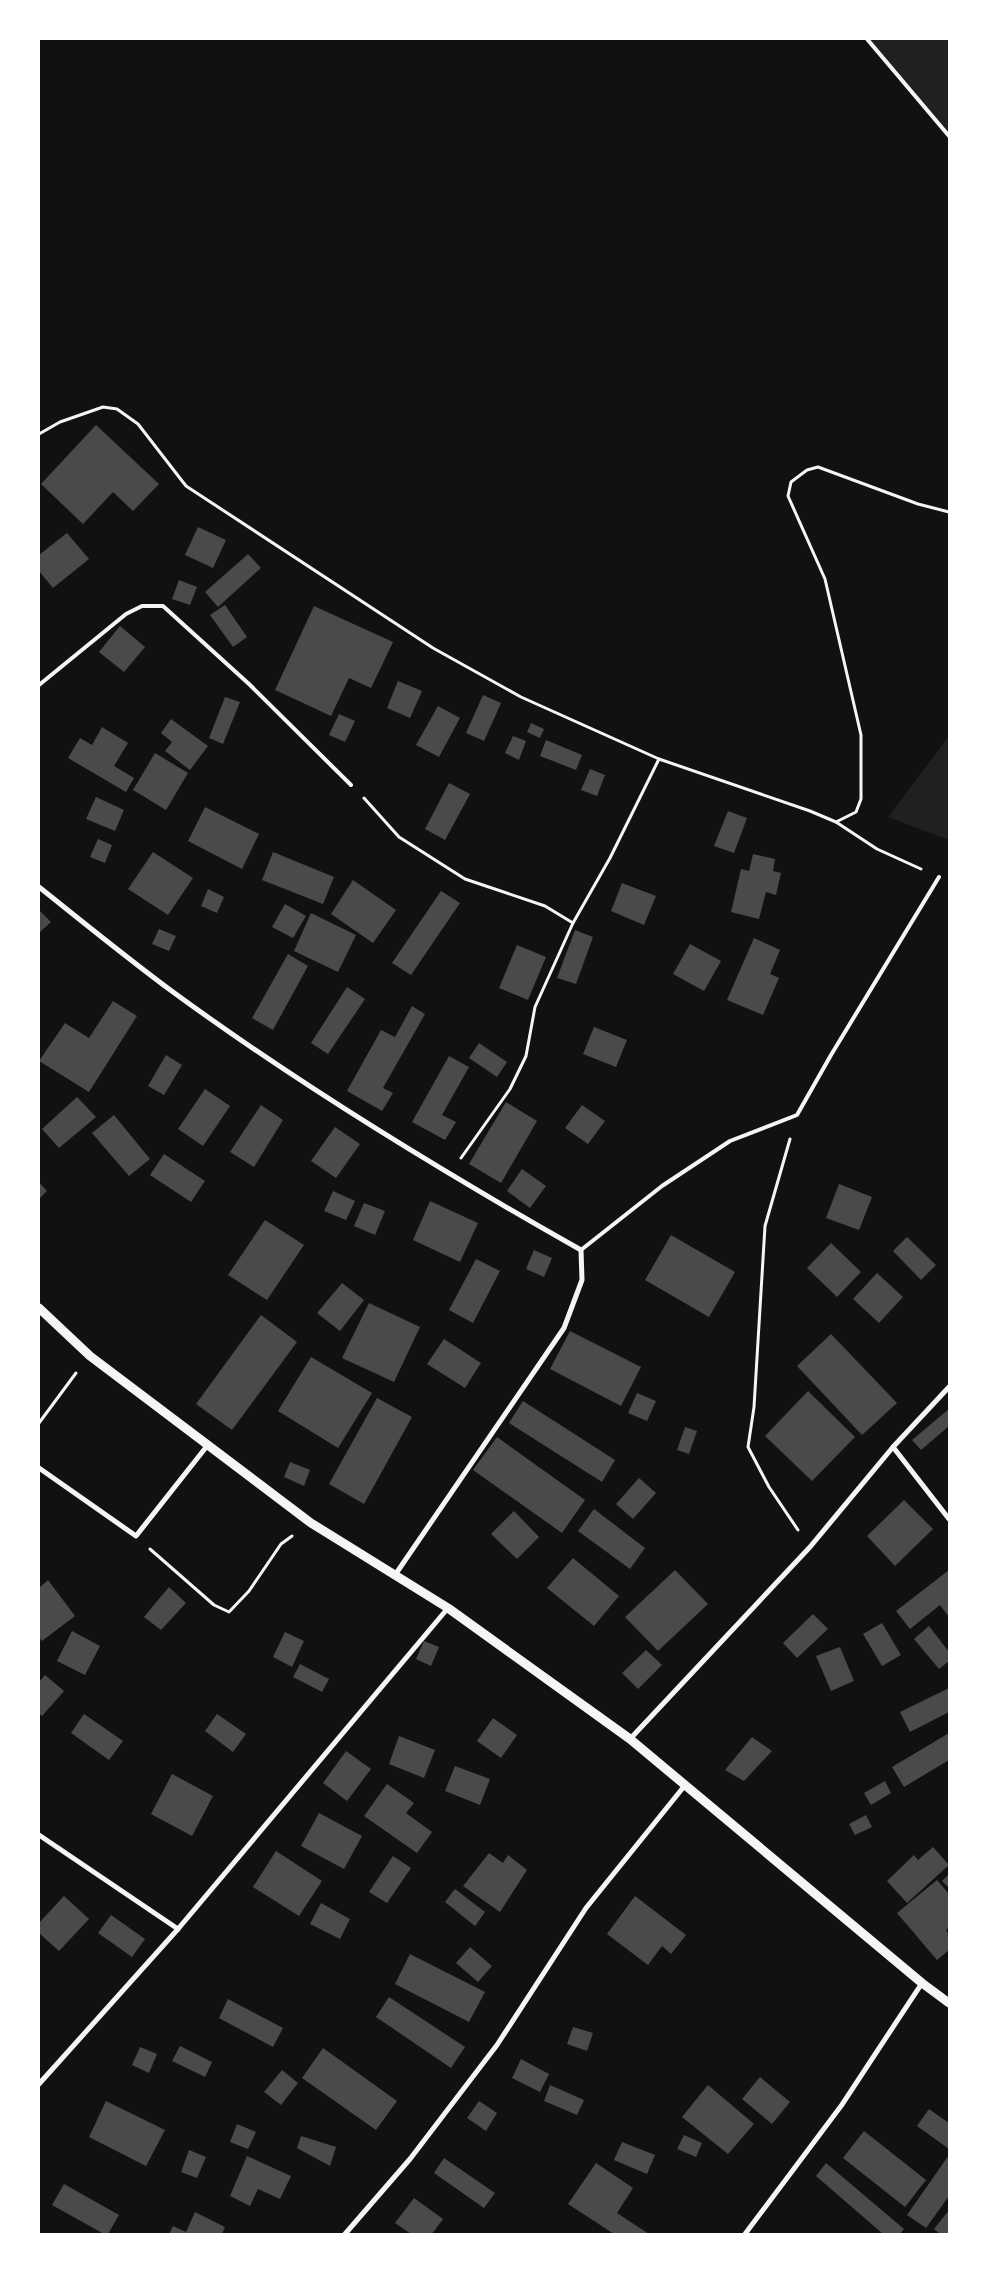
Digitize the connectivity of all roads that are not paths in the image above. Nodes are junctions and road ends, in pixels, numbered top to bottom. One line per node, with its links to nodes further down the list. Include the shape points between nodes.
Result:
1 (867, 39): 2 (lane)
2 (949, 136)
3 (39, 685): 4 (lane, via 126,614 142,606 163,606 249,684)
4 (351, 785)
5 (939, 876): 7 (lane, via 797,1115 730,1141 662,1186)
6 (39, 887): 7 (street, via 173,992 310,1086 447,1173)
7 (581, 1250): 14 (street, via 582,1280 564,1328)
8 (39, 1308): 10 (street, via 90,1356)
9 (949, 1387): 11 (street)
10 (206, 1446): 12 (street, via 136,1536); 14 (street, via 311,1523)
11 (893, 1448): 13 (street); 16 (street, via 810,1546)
12 (39, 1468)
13 (949, 1519)
14 (394, 1576): 15 (street)
15 (448, 1608): 16 (street); 19 (street)
16 (630, 1739): 17 (street)
17 (686, 1784): 20 (street); 23 (street, via 586,1908 498,2045 410,2159)
18 (39, 1835): 19 (street)
19 (178, 1929): 22 (street)
20 (922, 1983): 21 (street); 24 (street, via 841,2106)
21 (949, 2003)
22 (39, 2084)
23 (345, 2234)
24 (745, 2234)

